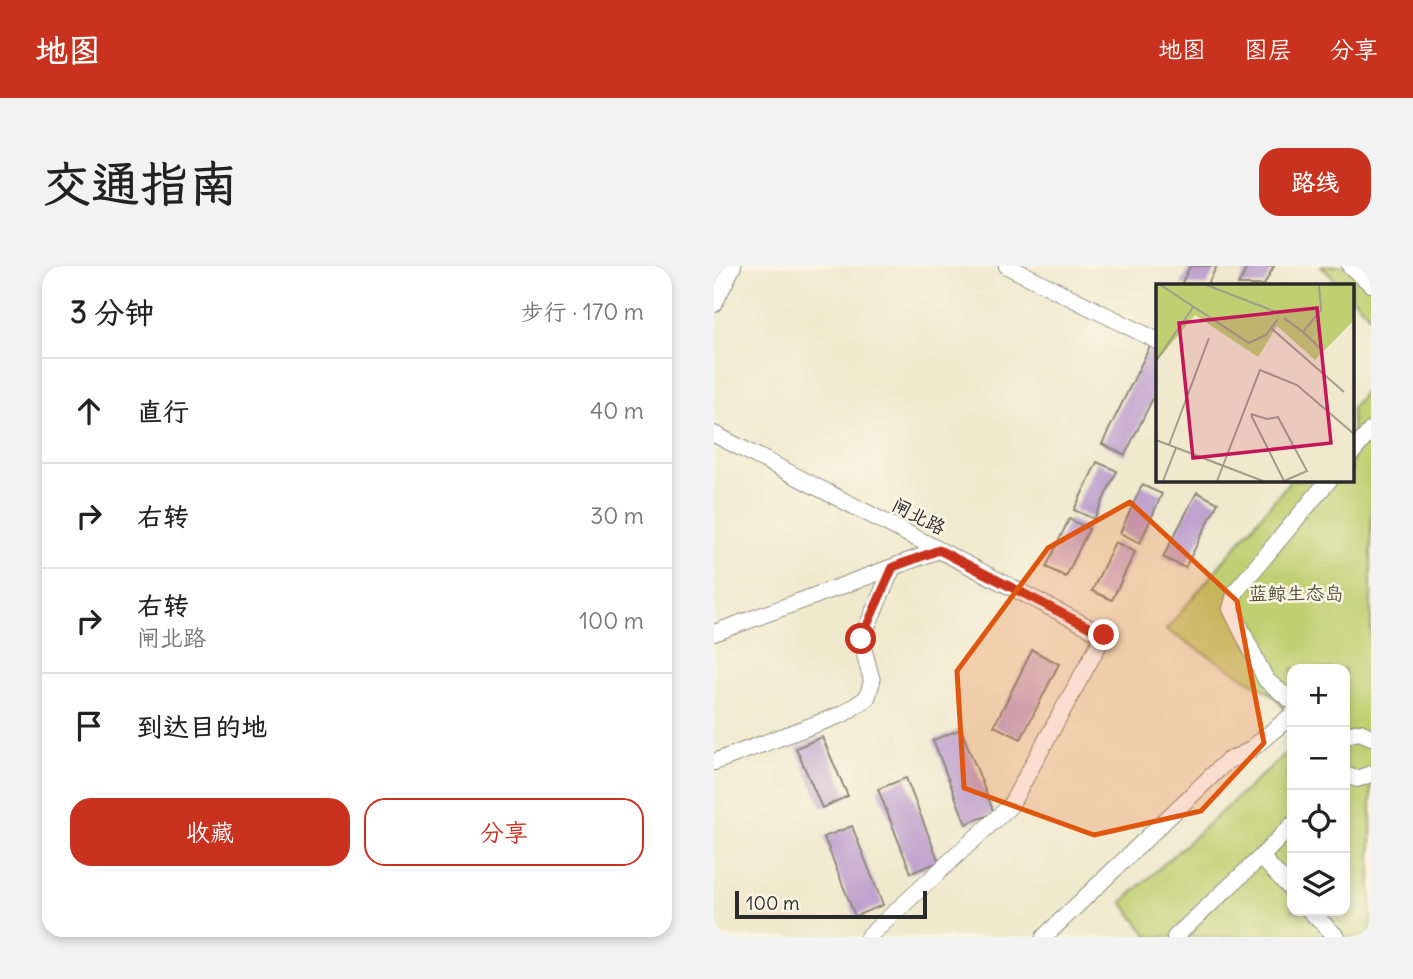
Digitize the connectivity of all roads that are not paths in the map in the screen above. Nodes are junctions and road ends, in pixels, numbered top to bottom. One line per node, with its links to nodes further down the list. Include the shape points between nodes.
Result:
1 (733, 266): 5 (street)
2 (1007, 266): 6 (street)
3 (1350, 266): 4 (street)
4 (1371, 284)
5 (714, 304)
6 (1156, 340)
7 (1371, 430): 9 (street)
8 (714, 434): 11 (street, 闸北路)
9 (1354, 451)
10 (1328, 481): 14 (street, via 1236,591 1231,609 1266,680)
11 (939, 550): 12 (street); 25 (street, 闸北路, via 1104,635 1010,806)
12 (893, 567): 13 (street); 18 (street, via 861,639 872,681 867,698 843,714)
13 (714, 633)
14 (1287, 697)
15 (1287, 719): 26 (street, via 1249,751 1227,761)
16 (1350, 734): 17 (street)
17 (1371, 737)
18 (714, 762)
19 (1371, 774): 20 (street)
20 (1350, 777)
21 (1287, 830): 22 (street)
22 (1261, 857): 23 (street); 27 (street)
23 (1287, 885)
24 (1315, 916): 28 (street)
25 (869, 937)
26 (1044, 937)
27 (1175, 937)
28 (1337, 937)

